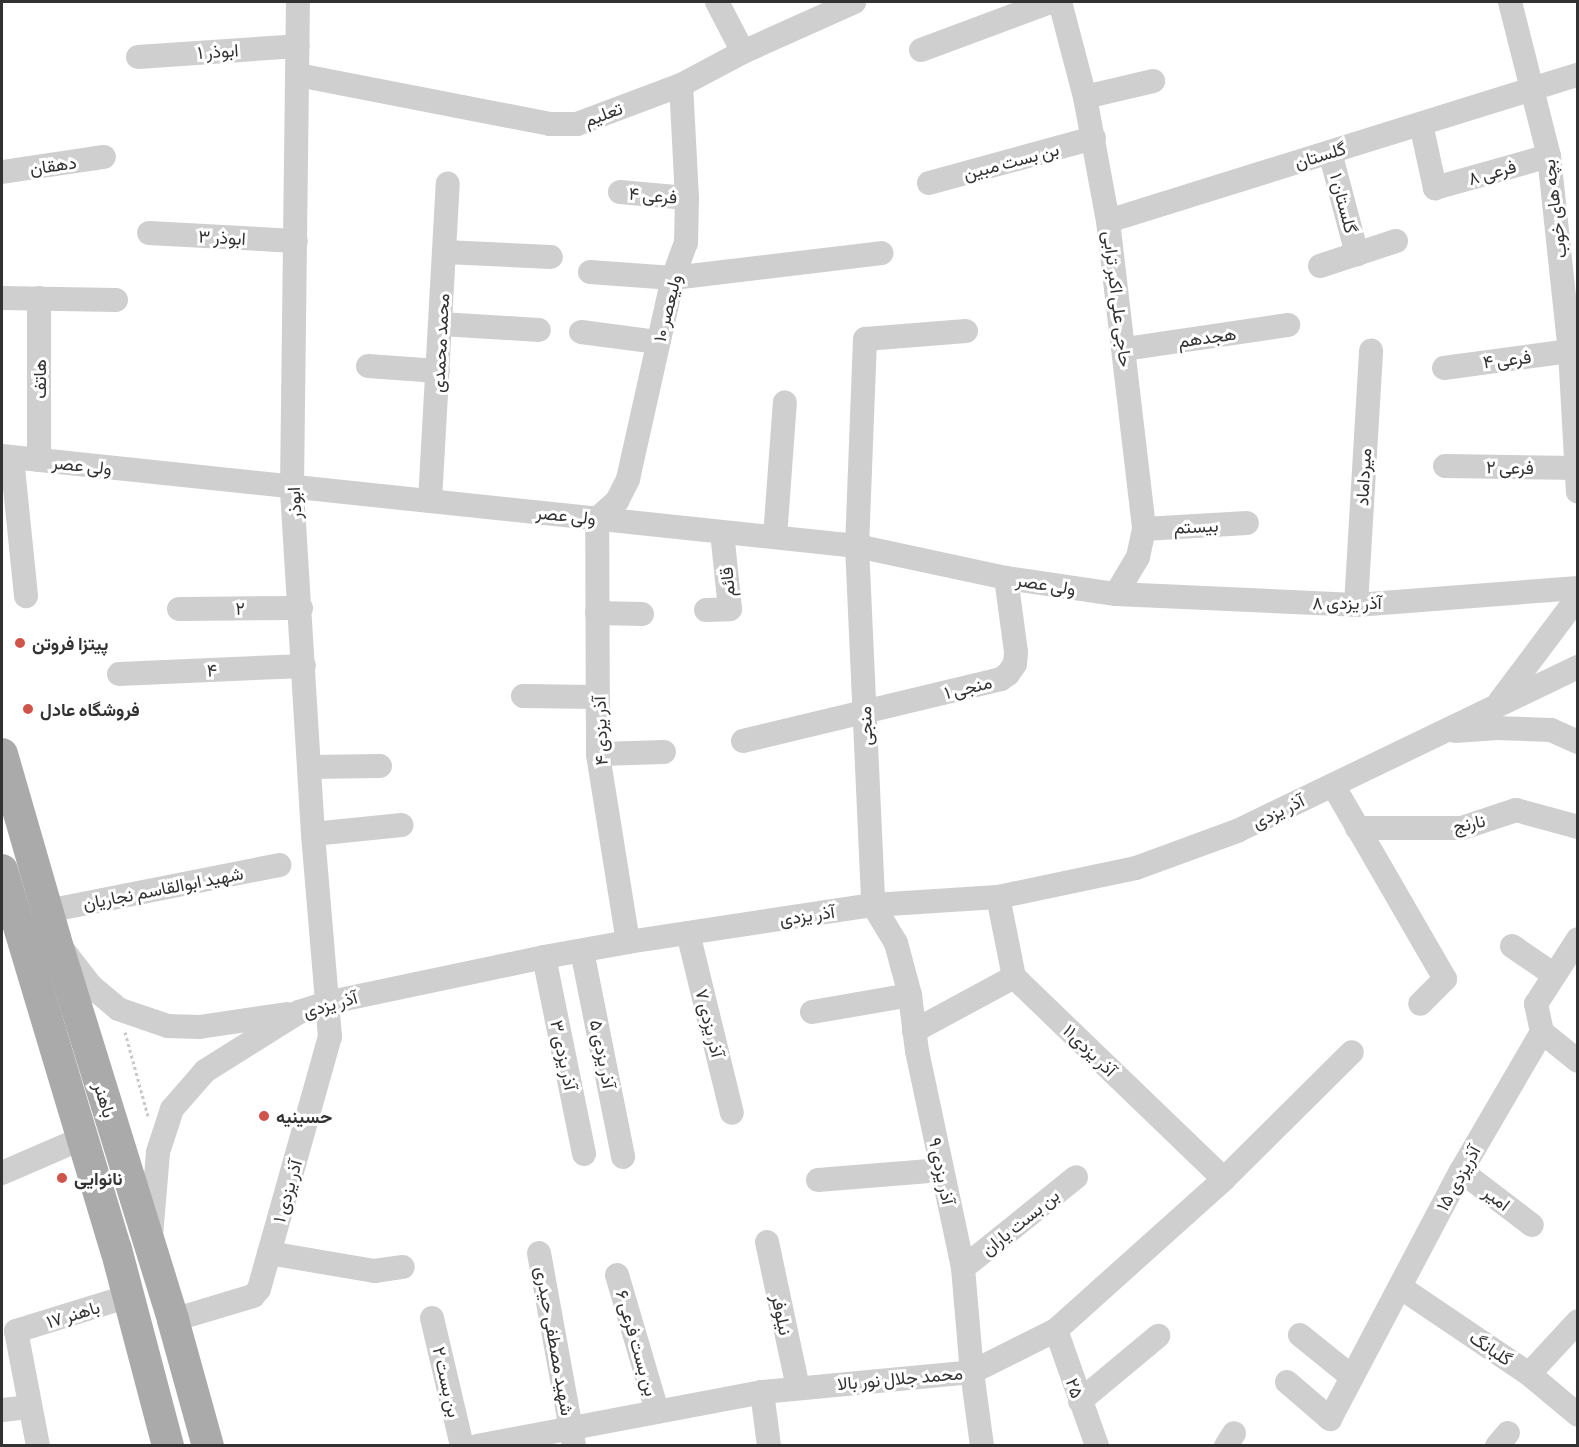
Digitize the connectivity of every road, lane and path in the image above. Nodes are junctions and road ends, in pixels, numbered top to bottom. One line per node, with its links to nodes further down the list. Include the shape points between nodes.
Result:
1 (298, 2): 7 (street, ابوذر)
2 (717, 2): 9 (street)
3 (854, 2): 9 (street, تعلیم)
4 (1050, 2): 8 (street)
5 (1060, 2): 16 (street, حاجی علی اکبر ترابی)
6 (1510, 2): 15 (street, بچه های خوب)
7 (298, 46): 10 (street, ابوذر ۱); 11 (street, ابوذر)
8 (921, 50)
9 (743, 52): 14 (street, تعلیم)
10 (138, 57)
11 (298, 75): 14 (street, تعلیم, via 564,125 578,124); 30 (street, ابوذر)
12 (1578, 75): 15 (street, گلستان)
13 (1153, 81): 16 (street)
14 (681, 85): 26 (street, ۱۰ ولیعصر)
15 (1532, 90): 17 (street, گلستان); 20 (street, بچه های خوب)
16 (1085, 97): 18 (street, حاجی علی اکبر ترابی)
17 (1421, 124): 19 (street, گلستان); 20 (street, فرعی ۸, via 1435,188)
18 (1094, 138): 23 (street, بن بست مبین); 27 (street, حاجی علی اکبر ترابی)
19 (1330, 152): 27 (street, گلستان); 34 (street, گلستان ۱)
20 (1549, 156): 29 (street, بچه های خوب)
21 (104, 157): 22 (street, دهقان)
22 (2, 172)
23 (929, 183)
24 (448, 184): 32 (street, محمد محمدی)
25 (620, 192): 26 (street, فرعی ۴)
26 (687, 198): 38 (street, ۱۰ ولیعصر, via 686,243)
27 (1108, 221): 49 (street, حاجی علی اکبر ترابی)
28 (148, 233): 30 (street, ابوذر ۳)
29 (1568, 238): 42 (street, بچه های خوب)
30 (296, 241): 60 (street, ابوذر)
31 (1396, 241): 34 (street)
32 (445, 252): 35 (street); 43 (street, محمد محمدی)
33 (882, 253): 38 (street)
34 (1357, 254): 36 (street)
35 (551, 257)
36 (1320, 266)
37 (590, 272): 38 (street)
38 (673, 278): 48 (street, ۱۰ ولیعصر)
39 (2, 298): 40 (street)
40 (39, 298): 41 (street); 57 (street, هاتف)
41 (116, 300)
42 (1572, 308): 51 (street, بچه های خوب)
43 (441, 324): 45 (street); 54 (street, محمد محمدی)
44 (1288, 326): 49 (street, هجدهم)
45 (539, 330)
46 (966, 331): 67 (street, منجی, via 865,339)
47 (581, 332): 48 (street)
48 (658, 342): 62 (street, ۱۰ ولیعصر, via 628,479 617,501)
49 (1125, 349): 64 (street, حاجی علی اکبر ترابی)
50 (1371, 350): 73 (street, میرداماد)
51 (1570, 351): 53 (street, فرعی ۴); 59 (street, بچه های خوب)
52 (368, 366): 54 (street)
53 (1444, 368)
54 (438, 371): 61 (street, محمد محمدی)
55 (785, 402): 66 (street)
56 (7, 457): 57 (street, ولی عصر); 71 (street, ولی عصر)
57 (39, 460): 60 (street, ولی عصر)
58 (1445, 466): 59 (street, فرعی ۲)
59 (1577, 480)
60 (292, 487): 61 (street, ولی عصر); 74 (street, ابوذر)
61 (430, 501): 62 (street, ولی عصر)
62 (597, 519): 65 (street, ولی عصر); 77 (street, ۴ آذر یزدی)
63 (1248, 524): 64 (street, بیستم)
64 (1144, 529): 70 (street, حاجی علی اکبر ترابی, via 1138,556)
65 (722, 532): 66 (street, ولی عصر); 76 (street, قائم, via 729,609)
66 (774, 537): 67 (street, ولی عصر)
67 (857, 546): 68 (street, ولی عصر); 85 (street, منجی)
68 (1006, 578): 70 (street, ولی عصر); 85 (street, منجی ۱, via 1016,652 1015,664 1008,674)
69 (1578, 588): 73 (street, ۸ آذر یزدی)
70 (1116, 594): 73 (street, ۸ آذر یزدی)
71 (26, 596)
72 (1578, 597): 84 (street)
73 (1356, 604)
74 (301, 608): 75 (street, ۲); 79 (street, ابوذر)
75 (179, 609)
76 (706, 610)
77 (597, 613): 78 (street); 83 (street, ۴ آذر یزدی)
78 (642, 614)
79 (304, 666): 81 (street, ۴); 93 (street, ابوذر)
80 (1578, 667): 84 (street, آذر یزدی)
81 (119, 674)
82 (523, 696): 83 (street)
83 (598, 697): 91 (street, ۴ آذر یزدی)
84 (1497, 705): 86 (street, آذر یزدی)
85 (864, 713): 87 (street); 102 (street, منجی)
86 (1444, 732): 88 (street, via 1494,728 1551,730); 94 (street, آذر یزدی)
87 (743, 741)
88 (1578, 742)
89 (664, 752): 91 (street)
90 (2, 754): 103 (main road, باهنر)
91 (598, 754): 106 (street, ۴ آذر یزدی)
92 (380, 766): 93 (street)
93 (309, 767): 98 (street, ابوذر)
94 (1333, 785): 96 (street); 101 (street, آذر یزدی, via 1237,831 1136,868)
95 (402, 825): 98 (street)
96 (1357, 828): 97 (street, نارنج, via 1462,828 1516,810); 114 (street, via 1445,979)
97 (1578, 828)
98 (313, 834): 113 (street, ابوذر)
99 (280, 865): 103 (street, شهید ابوالقاسم نجاریان)
100 (2, 870): 123 (main road, باهنر)
101 (998, 897): 102 (street, آذر یزدی); 111 (street)
102 (873, 905): 104 (street, آذر یزدی); 112 (street, آذر یزدی ۹, via 896,944)
103 (51, 925): 115 (street, via 91,986); 135 (main road, باهنر)
104 (688, 933): 106 (street, آذر یزدی); 122 (street, آذر یزدی ۷)
105 (1578, 939): 110 (street)
106 (628, 942): 108 (street, آذر یزدی)
107 (1512, 946): 110 (street)
108 (582, 951): 109 (street, آذر یزدی); 126 (street, آذر یزدی ۵)
109 (544, 957): 113 (street, آذر یزدی); 125 (street, آذر یزدی ۳)
110 (1554, 975): 119 (street, via 1536,1004)
111 (1014, 977): 118 (street); 131 (street, آذر یزدی۱۱)
112 (910, 995): 117 (street); 118 (street, آذر یزدی ۹)
113 (326, 1002): 116 (street, آذر یزدی); 136 (street, آذر یزدی ۱, via 330,1037)
114 (1420, 1004)
115 (118, 1009): 116 (street, via 168,1026 199,1027); 124 (path)
116 (299, 1012): 124 (street, آذر یزدی, via 205,1071 172,1109)
117 (812, 1012)
118 (914, 1031): 127 (street, آذر یزدی ۹)
119 (1542, 1032): 121 (street); 128 (street, ۱۵ آذریزدی)
120 (1352, 1052): 131 (street, محمد جلال نور بالا)
121 (1578, 1061)
122 (732, 1113)
123 (83, 1138): 129 (street); 142 (main road, باهنر)
124 (158, 1152): 135 (street, آذر یزدی)
125 (584, 1154)
126 (623, 1157)
127 (942, 1170): 132 (street); 139 (street, آذر یزدی ۹)
128 (1461, 1171): 133 (street, امیر); 141 (street, ۱۵ آذریزدی)
129 (2, 1173)
130 (1076, 1177): 139 (street, بن بست یاران)
131 (1224, 1179): 146 (street, محمد جلال نور بالا)
132 (818, 1180)
133 (1532, 1225)
134 (767, 1242): 153 (street, نیلوفر)
135 (150, 1246): 144 (main road, باهنر)
136 (269, 1253): 138 (street, via 374,1271); 144 (street, آذر یزدی ۱, via 259,1289 253,1296)
137 (539, 1253): 160 (street, شهید مصطفی حیدری)
138 (403, 1267)
139 (963, 1268): 149 (street, آذر یزدی ۹)
140 (617, 1275): 158 (street, بن بست فرعی ۶)
141 (1400, 1287): 150 (street, گلبانگ); 151 (street, ۱۵ آذریزدی)
142 (129, 1296): 156 (street, باهنر ۱۷, via 16,1331); 162 (main road, باهنر)
143 (432, 1318): 164 (street, بن بست ۲)
144 (173, 1320): 163 (main road, باهنر)
145 (1578, 1321): 150 (street)
146 (1056, 1330): 149 (street, محمد جلال نور بالا); 155 (street, ۲۵)
147 (1300, 1335): 151 (street)
148 (1158, 1336): 155 (street)
149 (972, 1372): 153 (street, محمد جلال نور بالا); 167 (street, آذر یزدی ۹)
150 (1529, 1374): 159 (street, گلبانگ)
151 (1352, 1377): 152 (street, ۱۵ آذریزدی, via 1330,1419)
152 (1287, 1382)
153 (798, 1388): 154 (street, محمد جلال نور بالا)
154 (762, 1392): 158 (street, محمد جلال نور بالا); 166 (street)
155 (1080, 1401): 168 (street, ۲۵)
156 (29, 1407): 157 (street); 161 (street)
157 (2, 1410)
158 (657, 1411): 160 (street, محمد جلال نور بالا)
159 (1578, 1415)
160 (572, 1437): 165 (street, محمد جلال نور بالا)
161 (38, 1446)
162 (168, 1446)
163 (208, 1446)
164 (462, 1446)
165 (477, 1446)
166 (769, 1446)
167 (982, 1446)
168 (1097, 1446)

